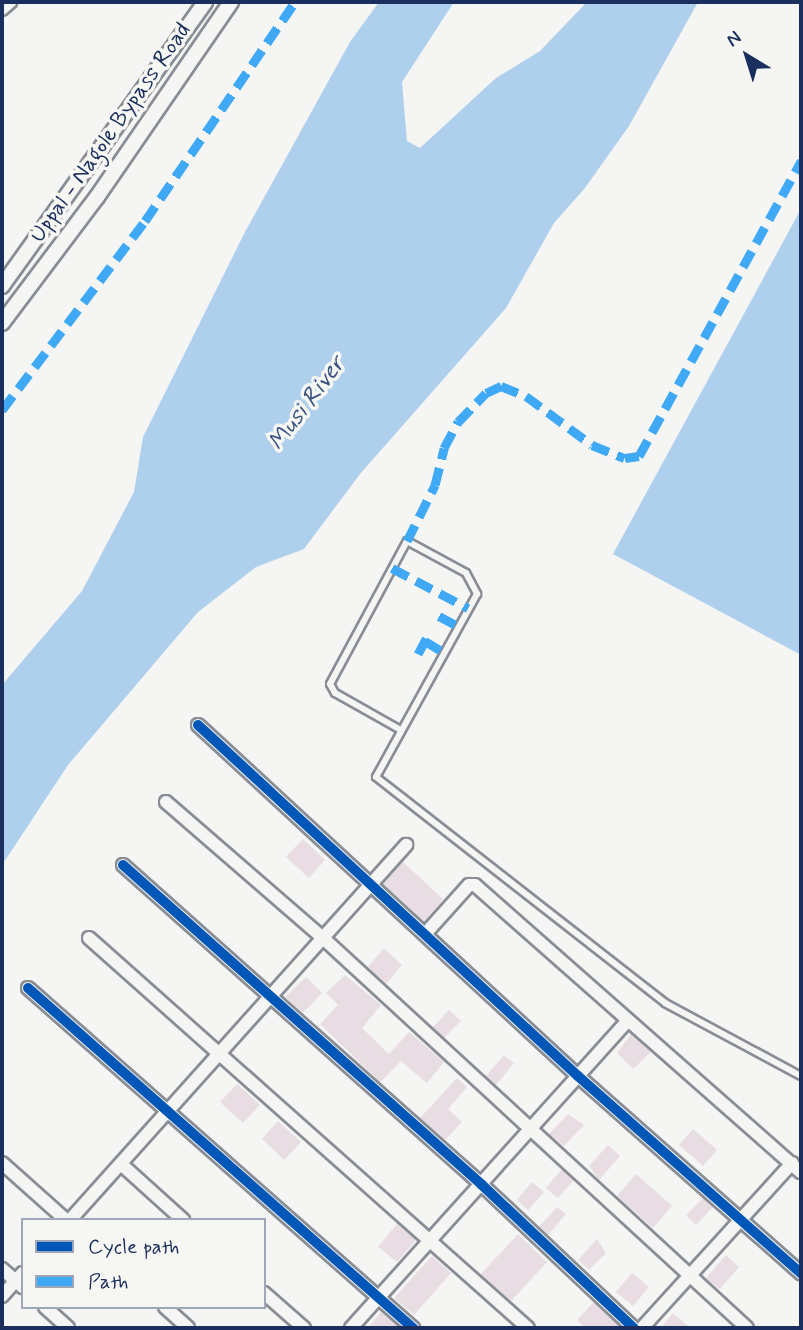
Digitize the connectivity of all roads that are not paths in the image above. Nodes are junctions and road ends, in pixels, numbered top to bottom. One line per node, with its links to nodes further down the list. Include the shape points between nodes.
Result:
1 (9, 2): 4 (street)
2 (203, 3): 5 (street); 6 (street, Uppal - Nagole Bypass Road)
3 (228, 3): 5 (street, Uppal - Nagole Bypass Road)
4 (2, 9)
5 (219, 19): 7 (street, Uppal - Nagole Bypass Road, via 97,197)
6 (2, 286)
7 (2, 323)
8 (198, 725): 13 (street)
9 (399, 729): 9 (lane, via 477,594 466,573 407,541 330,684 335,693); 22 (lane, via 376,777 664,1003)
10 (166, 802): 16 (street)
11 (406, 845): 13 (street)
12 (123, 865): 18 (street)
13 (371, 885): 14 (street); 16 (street)
14 (425, 934): 19 (street, via 469,885 475,885); 21 (street)
15 (89, 938): 20 (street)
16 (323, 938): 18 (street); 24 (street)
17 (28, 988): 23 (street)
18 (271, 996): 20 (street); 28 (street)
19 (628, 1020): 21 (street); 27 (street)
20 (219, 1054): 23 (street); 33 (street)
21 (578, 1076): 24 (street); 32 (street)
22 (801, 1076)
23 (167, 1112): 26 (street); 40 (street)
24 (529, 1130): 28 (street); 36 (street)
25 (2, 1163): 29 (street)
26 (121, 1164): 30 (street); 31 (street)
27 (796, 1168): 32 (street)
28 (481, 1184): 33 (street); 49 (street)
29 (66, 1218)
30 (70, 1218)
31 (181, 1218)
32 (741, 1219): 35 (street); 36 (street)
33 (430, 1241): 40 (street); 48 (street)
34 (2, 1269): 37 (street)
35 (801, 1273)
36 (689, 1276): 50 (street); 51 (street)
37 (20, 1280): 39 (street)
38 (266, 1295): 45 (street)
39 (2, 1296)
40 (379, 1297): 46 (street); 47 (street)
41 (47, 1309): 43 (street)
42 (167, 1309): 44 (street)
43 (68, 1328)
44 (188, 1328)
45 (304, 1328)
46 (351, 1328)
47 (414, 1328)
48 (528, 1328)
49 (634, 1328)
50 (642, 1328)
51 (747, 1328)

